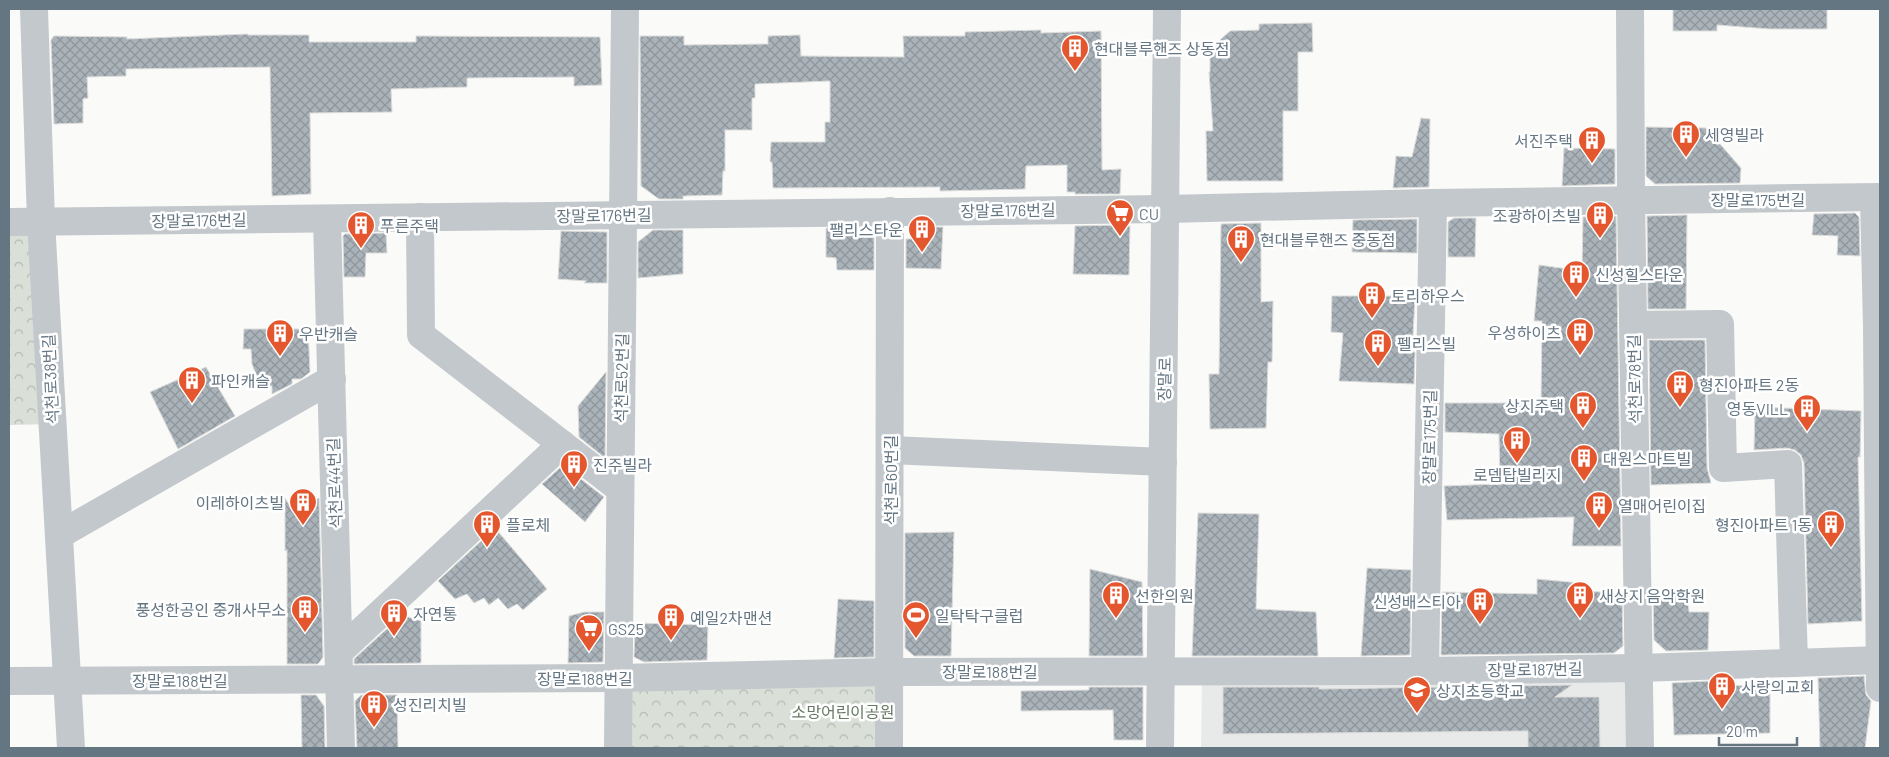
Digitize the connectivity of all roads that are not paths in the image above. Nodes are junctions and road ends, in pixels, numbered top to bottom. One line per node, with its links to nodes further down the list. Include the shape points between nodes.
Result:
1 (34, 9): 14 (street, 석천로38번길)
2 (625, 9): 10 (street, 석천로52번길)
3 (1167, 9): 8 (street, 장말로)
4 (1630, 9): 6 (street, 석천로78번길)
5 (1877, 198): 6 (street, 장말로175번길); 23 (street)
6 (1631, 200): 7 (street, 장말로175번길); 15 (street, 석천로78번길)
7 (1433, 203): 8 (street, 장말로175번길); 27 (street, 장말로175번길)
8 (1166, 209): 9 (street, 장말로176번길); 19 (street, 장말로)
9 (890, 211): 10 (street, 장말로176번길); 18 (street, 석천로60번길)
10 (622, 215): 11 (street, 장말로176번길); 20 (street, 석천로52번길)
11 (420, 218): 12 (street, 장말로176번길); 17 (street, via 421,335)
12 (327, 219): 14 (street, 장말로176번길); 16 (street, 석천로44번길)
13 (9, 222): 14 (street, 장말로176번길)
14 (41, 222): 21 (street, 석천로38번길)
15 (1633, 325): 24 (street, via 1720,324 1723,468 1788,464); 25 (street, 석천로78번길)
16 (332, 379): 21 (street); 22 (street, 석천로44번길)
17 (562, 444): 20 (street); 22 (street)
18 (890, 450): 19 (street); 28 (street, 석천로60번길)
19 (1163, 462): 26 (street, 장말로)
20 (620, 489): 30 (street, 석천로52번길)
21 (59, 535): 31 (street, 석천로38번길)
22 (339, 652): 29 (street, 석천로44번길)
23 (1880, 660): 24 (street, 장말로187번길); 33 (street)
24 (1794, 663): 25 (street, 장말로187번길)
25 (1639, 668): 27 (street, 장말로187번길); 39 (street, 석천로78번길)
26 (1160, 670): 27 (street, 장말로187번길); 28 (street, 장말로188번길); 38 (street, 장말로)
27 (1425, 671)
28 (889, 672): 30 (street, 장말로188번길); 37 (street, 석천로60번길)
29 (339, 678): 30 (street, 장말로188번길); 31 (street, 장말로188번길); 35 (street, 석천로44번길)
30 (618, 678): 36 (street, 석천로52번길)
31 (67, 681): 32 (street, 장말로188번길); 34 (street, 석천로38번길)
32 (9, 682)
33 (1880, 688)
34 (71, 748)
35 (341, 748)
36 (618, 748)
37 (889, 748)
38 (1160, 748)
39 (1640, 748)

